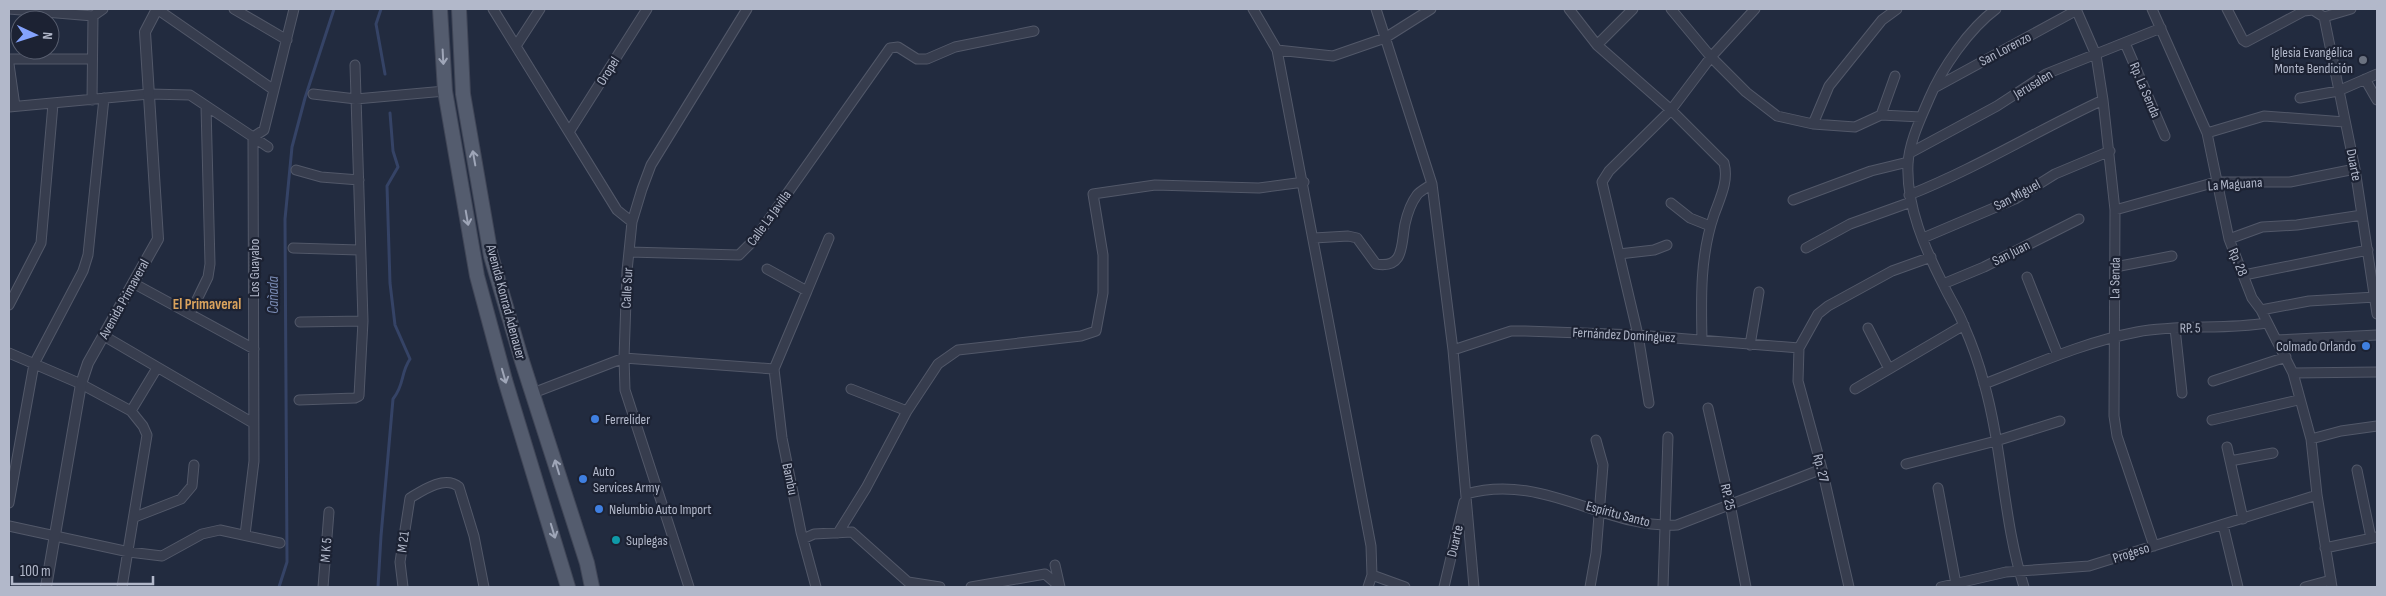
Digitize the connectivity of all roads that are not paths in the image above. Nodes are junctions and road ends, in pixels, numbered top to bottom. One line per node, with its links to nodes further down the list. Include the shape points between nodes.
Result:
1 (9, 9): 26 (street)
2 (103, 9): 26 (street)
3 (157, 9): 46 (street); 49 (street, Avenida Primaveral, via 145,32)
4 (234, 9): 31 (street)
5 (294, 9): 31 (street)
6 (440, 9): 47 (main road, Avenida Konrad Adenauer, one-way to 47)
7 (459, 9): 143 (main road, Avenida Konrad Adenauer, one-way to 7, via 492,256 463,94)
8 (493, 9): 34 (street)
9 (540, 9): 34 (street)
10 (647, 9): 65 (street, Oropel)
11 (748, 9): 84 (street, Calle Sur, via 651,165)
12 (1376, 9): 30 (street)
13 (1431, 9): 30 (street)
14 (1569, 9): 33 (street)
15 (1634, 9): 33 (street)
16 (1671, 9): 37 (street)
17 (1755, 9): 37 (street)
18 (1896, 9): 64 (street, via 1882,20 1829,86)
19 (1996, 9): 45 (street, via 1944,67)
20 (2152, 9): 28 (street, Rp. 28)
21 (2227, 9): 25 (street, via 2243,40 2250,41)
22 (2351, 9): 27 (street)
23 (1256, 10): 35 (street)
24 (2077, 10): 36 (street, La Senda); 45 (street, San Lorenzo)
25 (2304, 10): 27 (street, via 2314,10)
26 (93, 16): 38 (street)
27 (2324, 17): 48 (street, Duarte)
28 (2161, 28): 32 (street, Jerusalen); 66 (street, Rp. 28)
29 (1034, 31): 95 (street, Calle La Javilla, via 955,47 927,59 917,59 898,47 890,48 739,255)
30 (1385, 38): 35 (street, via 1333,56); 77 (street)
31 (287, 40): 46 (street)
32 (2125, 44): 36 (street, Jerusalen); 67 (street, Rp. La Senda)
33 (1597, 45): 60 (street)
34 (516, 46): 65 (street)
35 (1277, 50): 75 (street)
36 (2096, 56): 55 (street, La Senda); 71 (street, Jerusalen, via 2046,74)
37 (1711, 57): 60 (street); 64 (street, via 1746,92 1777,116)
38 (92, 59): 39 (street); 54 (street)
39 (9, 60)
40 (9, 64): 58 (street)
41 (355, 65): 53 (street)
42 (2377, 74): 44 (street)
43 (1895, 76): 61 (street)
44 (2365, 78): 48 (street); 56 (street)
45 (1933, 88): 62 (street)
46 (274, 90): 68 (street, via 264,130)
47 (445, 91): 53 (street); 189 (main road, Avenida Konrad Adenauer, one-way to 189, via 477,276 505,380)
48 (2338, 91): 52 (street); 63 (street, Duarte)
49 (149, 94): 51 (street); 59 (street, via 190,95); 103 (street, Avenida Primaveral, via 158,239)
50 (313, 94): 53 (street)
51 (104, 98): 54 (street); 132 (street, via 88,255 83,271)
52 (2300, 98)
53 (356, 99): 74 (street)
54 (92, 100): 57 (street)
55 (2104, 100): 70 (street, La Senda); 78 (street)
56 (2377, 100)
57 (53, 104): 58 (street); 108 (street, via 41,243)
58 (12, 106)
59 (206, 106): 68 (street); 110 (street, via 210,264 208,277)
60 (1670, 110): 85 (street, via 1724,163 1725,183); 96 (street, via 1602,182)
61 (1881, 115): 62 (street); 64 (street, via 1855,127)
62 (1921, 117): 71 (street)
63 (2345, 122): 66 (street, via 2264,116); 72 (street, Duarte)
64 (1813, 124)
65 (569, 132): 84 (street, via 617,210)
66 (2206, 133): 76 (street, Rp. 28)
67 (2165, 136)
68 (253, 137): 69 (street); 126 (street, Los Guayabo)
69 (268, 147)
70 (2110, 151): 81 (street, La Senda); 88 (street, San Miguel, via 2056,174 2015,199)
71 (1909, 158): 78 (street); 79 (street, Jerusalen)
72 (2356, 169): 76 (street, La Maguana, via 2290,182); 82 (street, Duarte)
73 (296, 170): 74 (street, via 321,177)
74 (358, 180): 93 (street)
75 (1304, 182): 87 (street); 149 (street, via 1259,188 1156,185 1092,194 1103,255 1103,293 1096,331 1081,336 958,350 938,364)
76 (2216, 182): 81 (street, La Maguana); 89 (street, Rp. 28)
77 (1432, 184): 87 (street, via 1418,194 1404,225 1403,246 1396,260 1386,265 1376,264 1357,238); 127 (street)
78 (1910, 198): 88 (street); 92 (street, via 1850,224)
79 (1792, 200)
80 (1671, 203): 85 (street, via 1690,218)
81 (2116, 210): 99 (street, La Senda)
82 (2362, 215): 89 (street, via 2262,227); 94 (street, Duarte)
83 (2078, 219): 104 (street, San Juan)
84 (632, 222): 95 (street, Calle Sur)
85 (1710, 226): 122 (street, via 1701,281)
86 (830, 238): 105 (street)
87 (1314, 238): 191 (street, via 1371,546)
88 (1923, 238): 98 (street)
89 (2229, 239): 101 (street, Rp. 28)
90 (1667, 245): 96 (street, via 1654,250)
91 (293, 248): 93 (street)
92 (1806, 248)
93 (359, 250): 112 (street)
94 (2368, 250): 101 (street); 107 (street, Duarte)
95 (629, 252): 131 (street, Calle Sur)
96 (1619, 254): 118 (street)
97 (2172, 256): 99 (street)
98 (1931, 257): 104 (street); 125 (street, via 1892,270 1828,306 1818,314)
99 (2115, 267): 121 (street, La Senda)
100 (767, 269): 105 (street)
101 (2244, 274): 109 (street, Rp. 28, via 2252,298)
102 (2027, 277): 129 (street)
103 (133, 283): 110 (street); 120 (street, Avenida Primaveral)
104 (1943, 284): 115 (street)
105 (807, 291): 134 (street)
106 (1759, 292): 124 (street)
107 (2375, 297): 109 (street, via 2308,301); 111 (street, Duarte)
108 (9, 304)
109 (2261, 310): 114 (street, Rp. 28)
110 (190, 314): 126 (street)
111 (2377, 314)
112 (363, 321): 113 (street); 145 (street, via 358,397)
113 (300, 322)
114 (2267, 323): 117 (street, RP. 5, via 2238,328); 123 (street, Rp. 28)
115 (1964, 325): 135 (street); 140 (street)
116 (1868, 328): 135 (street)
117 (2175, 328): 121 (street, RP. 5); 144 (street)
118 (1638, 335): 122 (street, Fernández Domínguez); 127 (street, Fernández Domínguez, via 1511,332); 147 (street)
119 (2377, 335): 123 (street)
120 (104, 336): 133 (street); 139 (street, Avenida Primaveral, via 88,363)
121 (2114, 338): 129 (street, RP. 5); 184 (street, La Senda, via 2117,436)
122 (1702, 340): 124 (street, Fernández Domínguez)
123 (2276, 340): 130 (street, Rp. 28)
124 (1750, 345): 125 (street, Fernández Domínguez)
125 (1799, 348): 164 (street, Rp. 27, via 1798,382)
126 (254, 349): 153 (street, Los Guayabo)
127 (1453, 350): 167 (street)
128 (9, 353): 132 (street)
129 (2058, 356): 140 (street, RP. 5)
130 (2286, 357): 137 (street, Rp. 28); 138 (street)
131 (624, 358): 134 (street); 143 (street); 201 (street, Calle Sur, via 625,390)
132 (34, 364): 139 (street); 169 (street)
133 (157, 368): 150 (street); 153 (street)
134 (774, 369): 181 (street, Bambu, via 782,438)
135 (1889, 369): 142 (street)
136 (2377, 372): 137 (street)
137 (2293, 373): 146 (street, Rp. 28)
138 (2213, 381)
139 (81, 384): 150 (street); 179 (street, Avenida Primaveral)
140 (1984, 384): 158 (street)
141 (851, 389): 149 (street)
142 (1855, 389)
143 (533, 393): 187 (main road, Avenida Konrad Adenauer, one-way to 143)
144 (2182, 393)
145 (299, 400)
146 (2298, 400): 151 (street); 156 (street, Rp. 28)
147 (1649, 403)
148 (1708, 408): 170 (street, RP. 25)
149 (907, 411): 178 (street)
150 (131, 412): 173 (street, via 147,435)
151 (2212, 420)
152 (2060, 422): 158 (street)
153 (253, 424): 180 (street, Los Guayabo, via 253,474)
154 (2377, 426): 156 (street)
155 (1668, 437): 177 (street)
156 (2311, 439): 168 (street, Rp. 28)
157 (1596, 440): 171 (street, via 1603,465)
158 (1996, 441): 162 (street); 190 (street, via 2008,526)
159 (2227, 447): 161 (street)
160 (2273, 453): 161 (street)
161 (2230, 461): 174 (street)
162 (1906, 464)
163 (194, 465): 173 (street, via 192,486 181,498)
164 (1822, 469): 170 (street, Espíritu Santo); 213 (street, Rp. 27)
165 (2358, 470): 182 (street)
166 (1938, 488): 192 (street)
167 (1466, 494): 171 (street, Espíritu Santo, via 1500,488 1550,495); 208 (street, Duarte); 209 (street)
168 (2317, 494): 174 (street, Progeso); 185 (street, Rp. 28)
169 (9, 503)
170 (1730, 504): 177 (street, Espíritu Santo, via 1678,525); 212 (street, RP. 25)
171 (1600, 510): 177 (street, Espíritu Santo, via 1624,519); 210 (street)
172 (329, 512): 196 (street, M K 5)
173 (135, 517): 186 (street)
174 (2243, 519): 175 (street, Progeso)
175 (2223, 525): 184 (street, Progeso); 216 (street)
176 (9, 526): 179 (street)
177 (1666, 526): 211 (street)
178 (838, 533): 181 (street); 203 (street, via 852,532 908,582)
179 (56, 535): 186 (street); 194 (street, Avenida Primaveral)
180 (245, 535): 183 (street); 186 (street, via 220,530 202,534 162,556)
181 (803, 538): 202 (street, Bambu)
182 (2374, 538): 185 (street)
183 (280, 543)
184 (2154, 546): 190 (street, Progeso, via 2089,566)
185 (2325, 548): 193 (street, Rp. 28)
186 (129, 552): 195 (street)
187 (587, 563): 189 (main road); 200 (main road, Avenida Konrad Adenauer)
188 (1055, 565): 205 (street)
189 (564, 570): 199 (main road, Avenida Konrad Adenauer)
190 (2019, 572): 192 (street, Progeso); 215 (street)
191 (1372, 575): 206 (street); 207 (street)
192 (1956, 584): 214 (street, Progeso)
193 (2331, 584): 217 (street)
194 (46, 587)
195 (122, 587)
196 (323, 587)
197 (403, 587): 198 (street, M 21, via 400,562 410,498 429,486 448,483 459,487 474,536)
198 (484, 587)
199 (568, 587)
200 (592, 587)
201 (689, 587)
202 (816, 587)
203 (940, 587)
204 (971, 587): 205 (street, via 1045,574)
205 (1059, 587)
206 (1368, 587)
207 (1405, 587)
208 (1444, 587)
209 (1474, 587)
210 (1590, 587)
211 (1663, 587)
212 (1746, 587)
213 (1849, 587)
214 (1941, 587)
215 (2024, 587)
216 (2238, 587)
217 (2305, 587)

